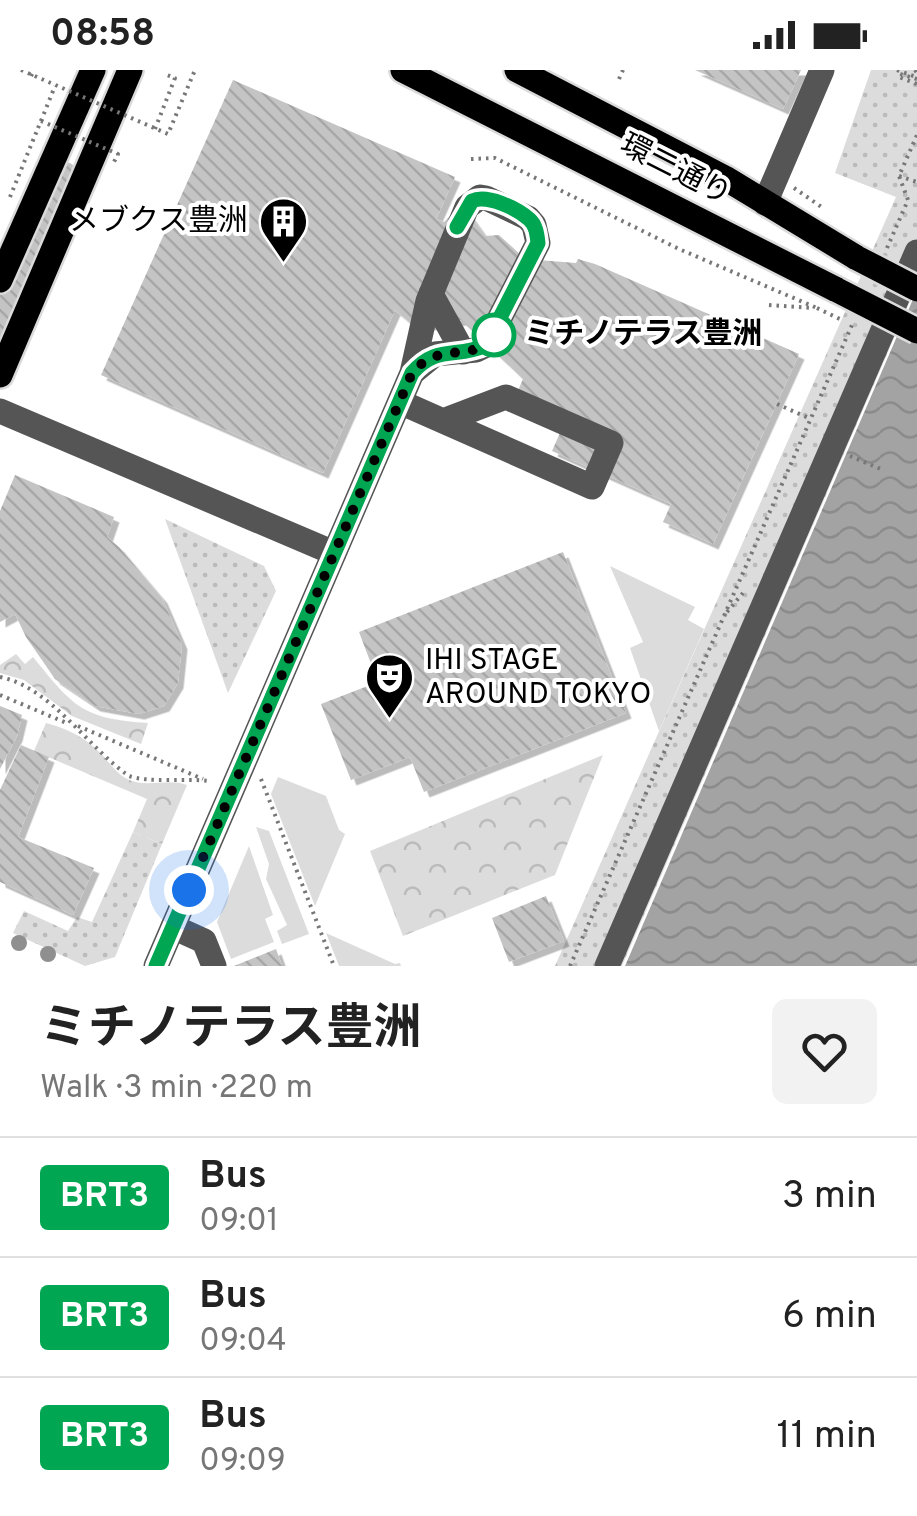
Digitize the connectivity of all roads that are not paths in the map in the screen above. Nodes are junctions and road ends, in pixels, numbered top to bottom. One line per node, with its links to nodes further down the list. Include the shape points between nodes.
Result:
1 (93, 70): 8 (main road)
2 (130, 70): 14 (main road)
3 (403, 70): 11 (main road, 環二通り, bridge)
4 (517, 70): 6 (main road, 環二通り)
5 (822, 70): 6 (street)
6 (765, 203): 9 (main road, 環二通り, bridge)
7 (917, 252): 22 (street)
8 (0, 280)
9 (917, 289)
10 (432, 294): 12 (street); 12 (street, via 472,201 486,198 534,225 538,243 492,338); 13 (street)
11 (917, 332)
12 (463, 352): 13 (street, via 435,354)
13 (412, 373): 15 (street)
14 (0, 374)
15 (400, 402): 17 (street); 18 (street)
16 (0, 410): 18 (street)
17 (443, 420): 17 (street, via 506,397 611,443 592,487)
18 (334, 553): 19 (street)
19 (173, 927): 20 (street); 21 (street, via 204,941)
20 (156, 966)
21 (214, 966)
22 (607, 966)

